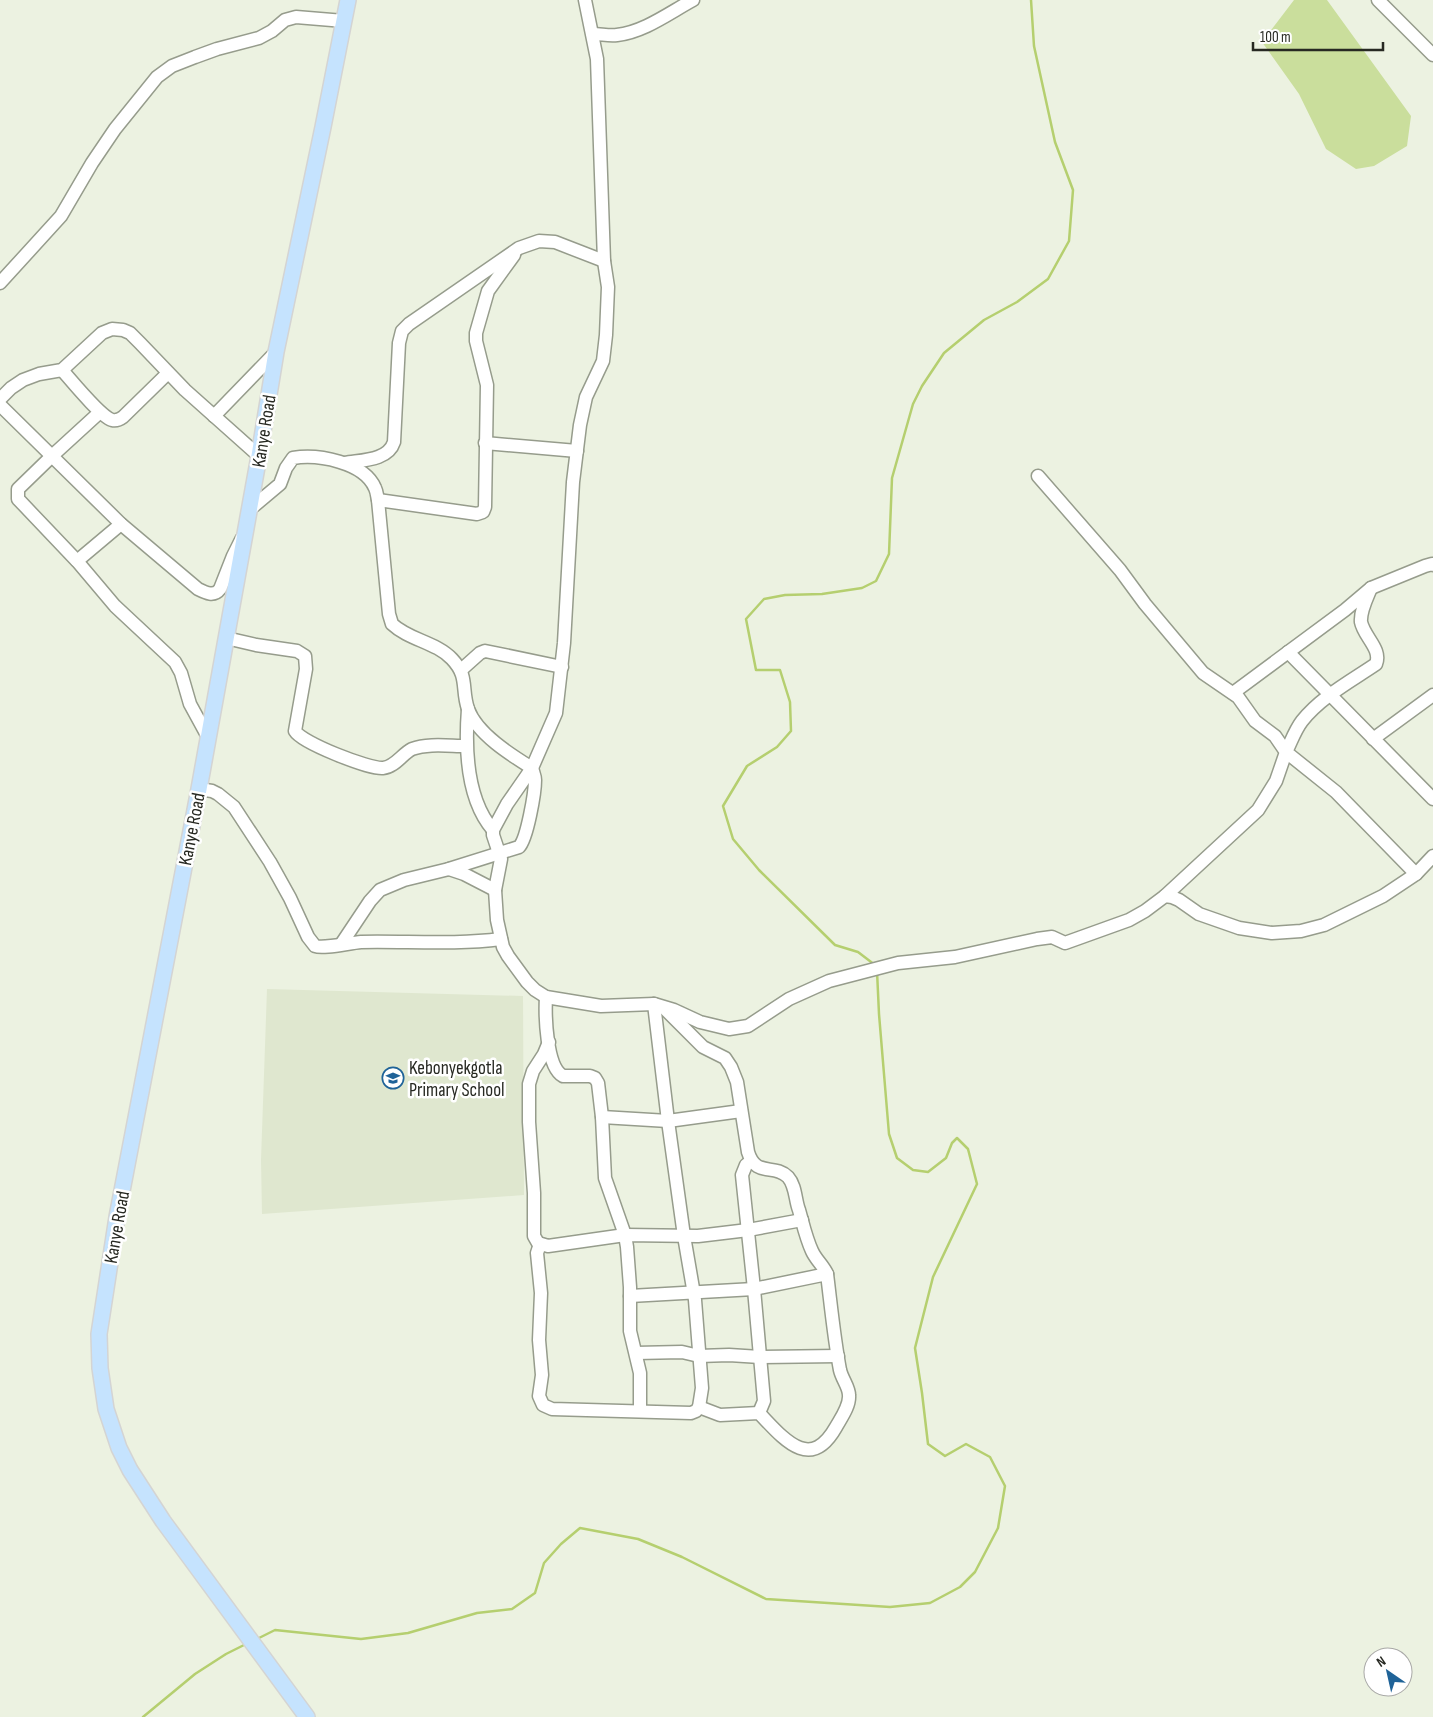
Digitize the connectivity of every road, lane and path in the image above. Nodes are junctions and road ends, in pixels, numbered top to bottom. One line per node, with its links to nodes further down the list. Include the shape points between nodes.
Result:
1 (348, 0): 5 (main road, Kanye Road)
2 (586, 0): 6 (street)
3 (693, 0): 6 (street, via 628,33)
4 (1378, 0): 7 (street)
5 (344, 21): 10 (street, via 296,17 285,20 259,38 216,48 172,66 157,77 92,163 61,216); 11 (main road, Kanye Road)
6 (593, 34): 9 (street, via 600,110)
7 (1433, 55)
8 (519, 248): 9 (street, via 539,241 555,242); 18 (street, via 488,291 476,333 487,385); 22 (street, via 402,331 392,448 386,454)
9 (604, 261): 19 (street, via 608,287 606,335 602,361 582,407)
10 (0, 283)
11 (276, 352): 17 (street); 21 (main road, Kanye Road)
12 (62, 370): 13 (street, via 102,333 123,330 135,338); 14 (street, via 23,380); 16 (street)
13 (168, 373): 16 (street, via 118,420); 17 (street)
14 (0, 399)
15 (0, 405): 20 (street)
16 (100, 412): 20 (street)
17 (214, 416): 21 (street)
18 (485, 444): 19 (street); 24 (street, via 483,512)
19 (577, 452): 33 (street)
20 (52, 455): 26 (street); 28 (street, via 18,489 18,499)
21 (259, 456): 25 (main road, Kanye Road)
22 (345, 463): 24 (street, via 372,483); 25 (street, via 331,459 293,458 280,484)
23 (1038, 476): 35 (street, via 1120,570 1203,673)
24 (378, 500): 34 (street, via 390,620 395,627 445,653)
25 (249, 510): 27 (main road, Kanye Road)
26 (120, 524): 27 (street, via 198,589 212,594 220,589); 28 (street)
27 (244, 533): 31 (main road, Kanye Road)
28 (77, 561): 39 (street, via 115,606 175,662 190,704)
29 (1433, 564): 30 (street)
30 (1371, 588): 32 (street); 36 (street, via 1361,620 1378,659 1376,664)
31 (226, 638): 39 (main road, Kanye Road); 41 (street, via 297,651 305,656 306,669 295,731 325,749 381,768 390,766 419,747)
32 (1288, 652): 35 (street); 36 (street)
33 (562, 667): 34 (street, via 486,651); 43 (street, via 556,713)
34 (461, 670): 38 (street)
35 (1233, 693): 42 (street, via 1275,736)
36 (1331, 695): 40 (street); 42 (street, via 1302,721)
37 (1433, 695): 40 (street)
38 (468, 710): 41 (street); 43 (street, via 498,744)
39 (208, 737): 44 (main road, Kanye Road)
40 (1373, 739): 45 (street)
41 (466, 746): 46 (street, via 475,794 482,815)
42 (1286, 752): 50 (street, via 1336,792); 52 (street, via 1276,781 1258,810)
43 (532, 768): 46 (street); 47 (street, via 535,782 525,839 519,847)
44 (199, 789): 54 (street, via 212,791 234,807 270,862 313,944 321,947); 81 (main road, Kanye Road, via 117,1217 99,1334 100,1368 110,1426 130,1470 163,1521)
45 (1433, 799)
46 (493, 830): 47 (street)
47 (499, 853): 49 (street); 51 (street)
48 (1433, 856): 50 (street)
49 (449, 869): 51 (street); 54 (street, via 404,880 380,890)
50 (1416, 874): 52 (street, via 1383,896 1324,925 1287,934 1239,928 1199,914 1179,900)
51 (495, 890): 53 (street)
52 (1165, 896): 58 (street, via 1129,920 1065,943 1052,937 954,957 898,962 807,990 748,1026 729,1029)
53 (501, 939): 54 (street, via 459,943); 55 (street, via 508,956 527,982)
54 (342, 943)
55 (546, 997): 56 (street, via 600,1006); 59 (street)
56 (658, 1005): 57 (street); 60 (street); 63 (street)
57 (700, 1022): 58 (street); 60 (street)
58 (716, 1026): 60 (street)
59 (549, 1042): 62 (street, via 554,1067 561,1076 587,1075 597,1079); 69 (street, via 529,1084 534,1236)
60 (703, 1042): 61 (street, via 728,1062 737,1082)
61 (741, 1111): 63 (street); 64 (street)
62 (602, 1117): 63 (street); 67 (street, via 605,1178)
63 (668, 1121): 68 (street)
64 (751, 1161): 65 (street, via 761,1169 788,1177 795,1190); 66 (street, via 742,1175)
65 (802, 1220): 66 (street); 70 (street, via 812,1251)
66 (748, 1230): 68 (street); 71 (street)
67 (625, 1235): 68 (street); 69 (street, via 548,1246); 73 (street)
68 (684, 1236): 72 (street)
69 (540, 1244): 79 (street, via 537,1253 541,1293 538,1340 541,1403 552,1409)
70 (827, 1274): 71 (street); 76 (street)
71 (754, 1289): 72 (street); 77 (street)
72 (695, 1293): 73 (street); 75 (street)
73 (630, 1296): 74 (street, via 630,1331)
74 (636, 1353): 75 (street, via 682,1352); 79 (street, via 640,1373)
75 (699, 1356): 77 (street); 78 (street, via 702,1388)
76 (838, 1356): 77 (street); 80 (street, via 849,1401 822,1446 809,1450 795,1446)
77 (760, 1358): 80 (street, via 764,1401)
78 (699, 1407): 79 (street, via 691,1413); 80 (street, via 720,1415)
79 (640, 1411)
80 (759, 1413)
81 (307, 1717)

